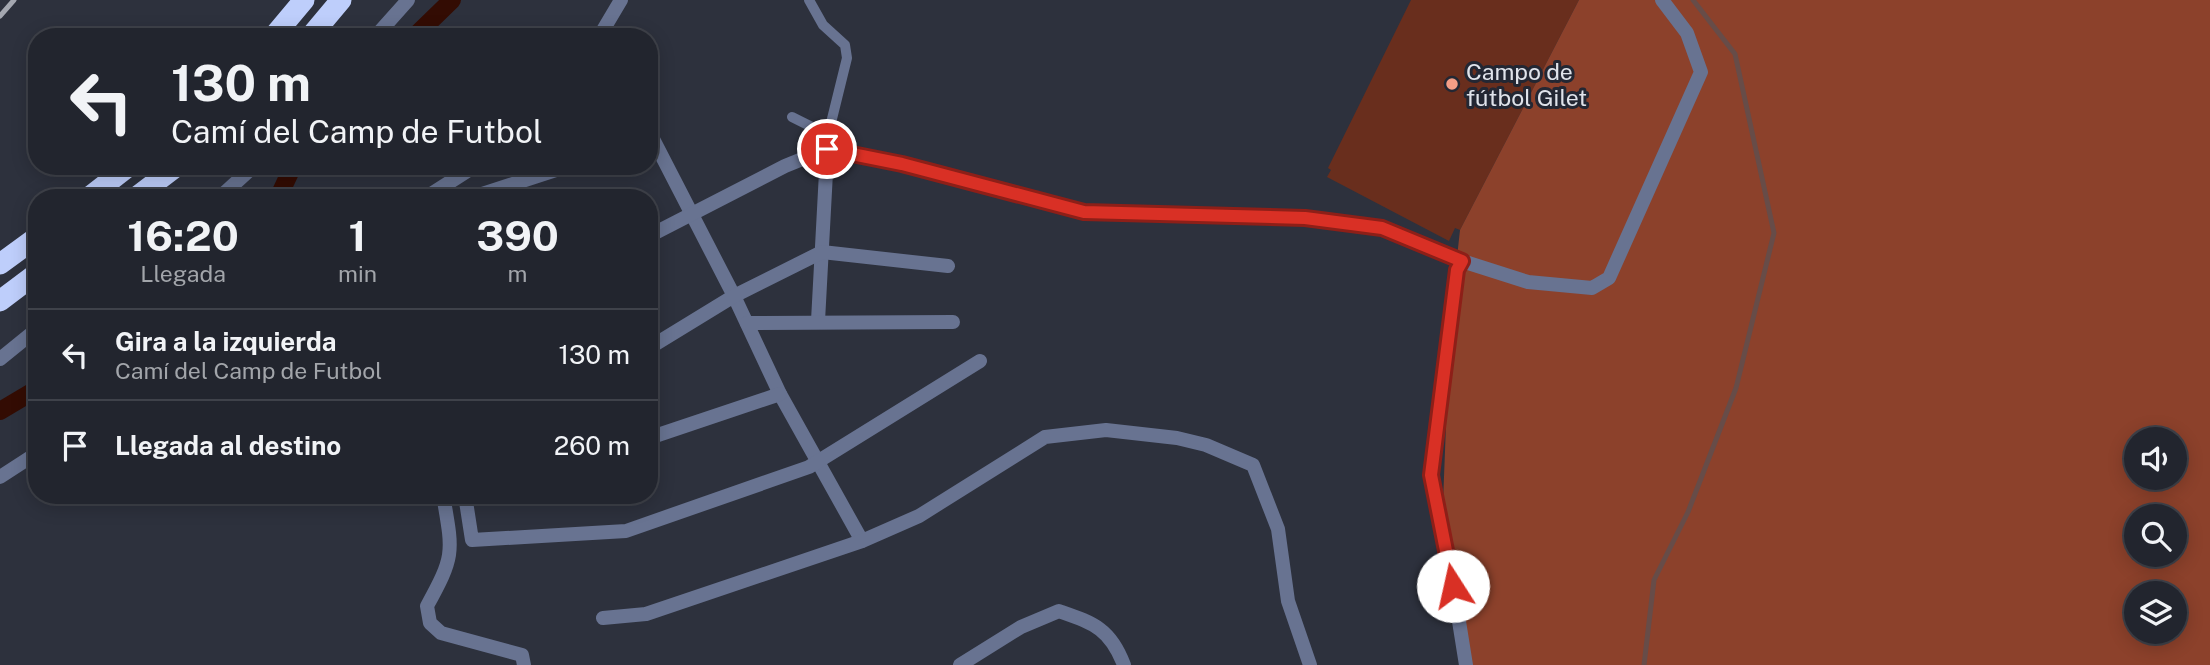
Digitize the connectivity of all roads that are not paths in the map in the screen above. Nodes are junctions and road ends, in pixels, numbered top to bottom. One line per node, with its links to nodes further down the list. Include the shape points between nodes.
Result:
1 (304, 0): 7 (highway)
2 (341, 0): 8 (highway)
3 (408, 0): 9 (street)
4 (621, 0): 10 (street)
5 (809, 0): 12 (lane, via 823,25 845,45 847,58)
6 (1662, 0): 28 (street, via 1687,33 1701,72 1609,278 1592,288 1572,288 1528,282)
7 (281, 28)
8 (318, 28)
9 (383, 28)
10 (604, 28)
11 (792, 117): 12 (lane)
12 (827, 142): 24 (street); 27 (street); 28 (street, via 1084,212 1305,218 1382,228)
13 (658, 150): 24 (street)
14 (117, 175): 19 (highway)
15 (165, 175): 20 (highway)
16 (244, 175): 21 (street)
17 (462, 175): 22 (street)
18 (537, 175): 23 (street)
19 (100, 189)
20 (147, 189)
21 (229, 189)
22 (440, 189)
23 (490, 189)
24 (693, 214): 25 (street); 32 (street)
25 (658, 232)
26 (28, 243): 29 (highway)
27 (822, 252): 30 (street); 32 (street); 34 (street)
28 (1462, 261): 54 (street, via 1457,270 1431,475)
29 (0, 264)
30 (948, 266)
31 (28, 280): 33 (highway)
32 (734, 296): 35 (street); 38 (street)
33 (0, 301)
34 (818, 321): 35 (street); 36 (street)
35 (747, 323): 41 (street)
36 (953, 323)
37 (28, 336): 39 (street)
38 (658, 342)
39 (0, 359)
40 (979, 361): 44 (street)
41 (780, 394): 42 (street); 44 (street)
42 (658, 435)
43 (28, 459): 45 (street)
44 (817, 461): 47 (street, via 626,531 472,540); 48 (street)
45 (0, 477)
46 (445, 504): 50 (street, via 452,544 449,566 427,606 430,623 441,633 522,654)
47 (466, 504)
48 (862, 541): 49 (street, via 646,614); 53 (street, via 919,516 1045,437 1106,430 1206,445 1252,465 1258,476 1278,529 1288,601)
49 (603, 618)
50 (524, 665)
51 (960, 665): 52 (street, via 1059,611 1099,625)
52 (1124, 665)
53 (1310, 665)
54 (1466, 665)

